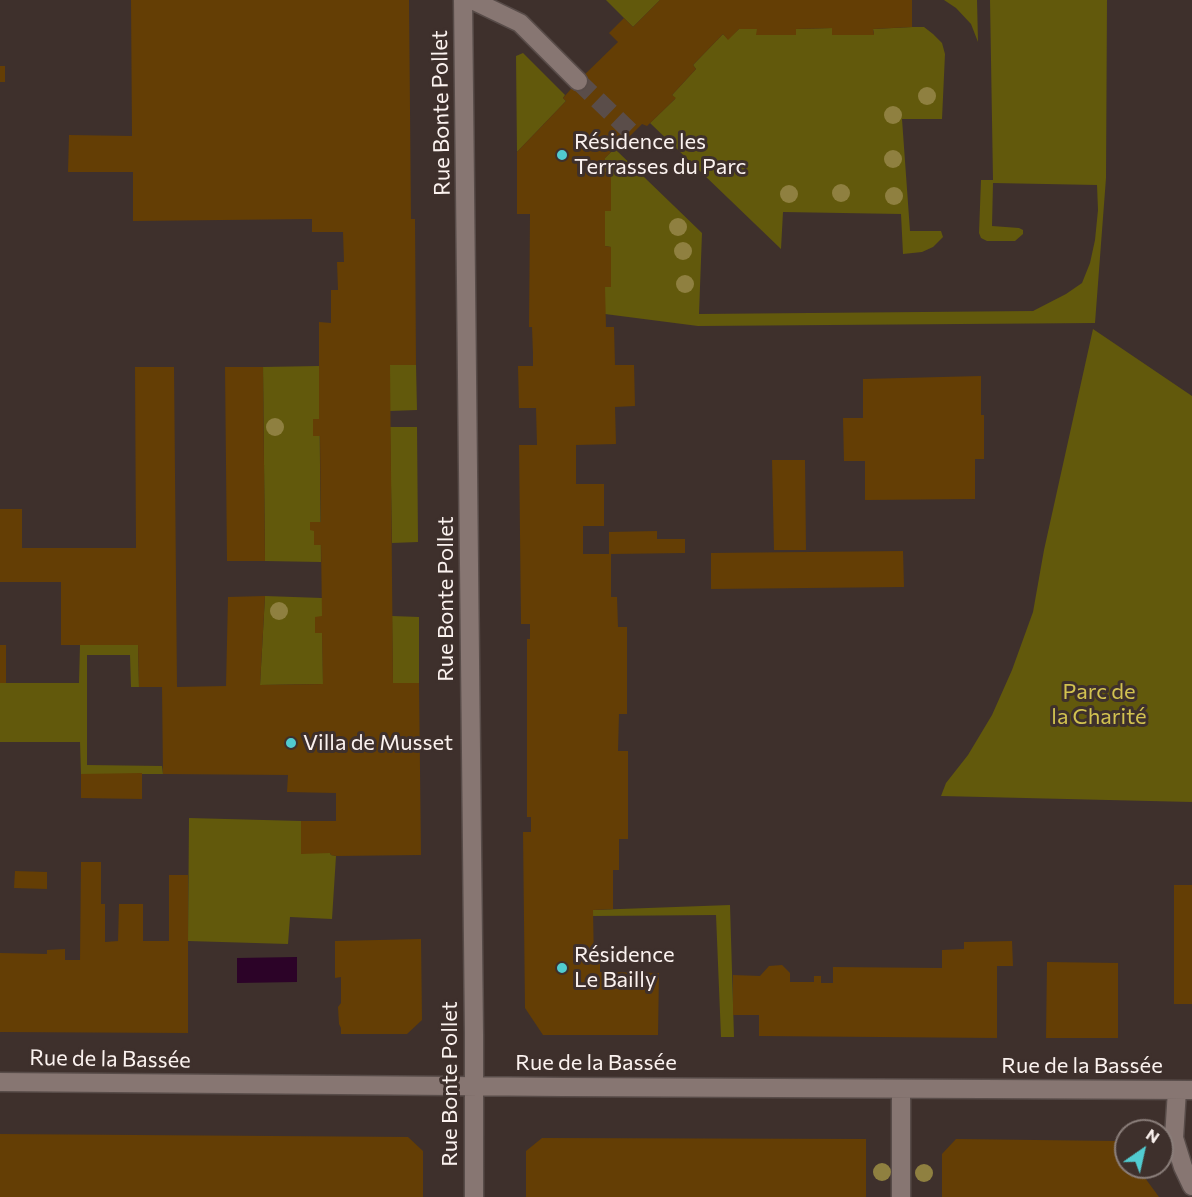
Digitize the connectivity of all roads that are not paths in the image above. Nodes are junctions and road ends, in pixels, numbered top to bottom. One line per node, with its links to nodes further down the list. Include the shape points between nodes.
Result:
1 (463, 0): 5 (street, Rue Bonte Pollet)
2 (472, 0): 3 (street, via 520,23)
3 (578, 81)
4 (0, 1082): 5 (street, Rue de la Bassée)
5 (474, 1086): 6 (street, Rue de la Bassée); 9 (street, Rue Bonte Pollet)
6 (901, 1089): 7 (street, Rue de la Bassée); 10 (street)
7 (1184, 1090): 8 (street, via 1174,1138)
8 (1192, 1186)
9 (474, 1197)
10 (901, 1197)

